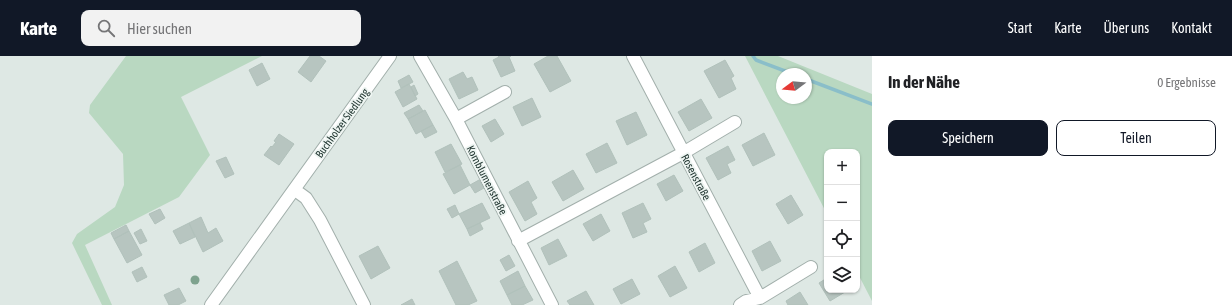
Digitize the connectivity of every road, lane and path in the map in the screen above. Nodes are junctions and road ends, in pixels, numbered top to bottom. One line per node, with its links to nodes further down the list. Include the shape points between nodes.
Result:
1 (390, 56): 8 (street, Buchholzer Siedlung)
2 (420, 56): 5 (street, Kornblumenstraße)
3 (633, 56): 7 (street, Rosenstraße)
4 (504, 92): 5 (street)
5 (456, 119): 9 (street, Kornblumenstraße)
6 (735, 122): 7 (street)
7 (683, 153): 9 (street); 11 (street, Rosenstraße)
8 (295, 190): 12 (street, Buchholzer Siedlung); 13 (street, via 303,194 320,220)
9 (518, 241): 14 (street, Kornblumenstraße)
10 (811, 267): 11 (street)
11 (760, 298): 15 (street)
12 (211, 305)
13 (364, 305)
14 (552, 305)
15 (740, 305)

